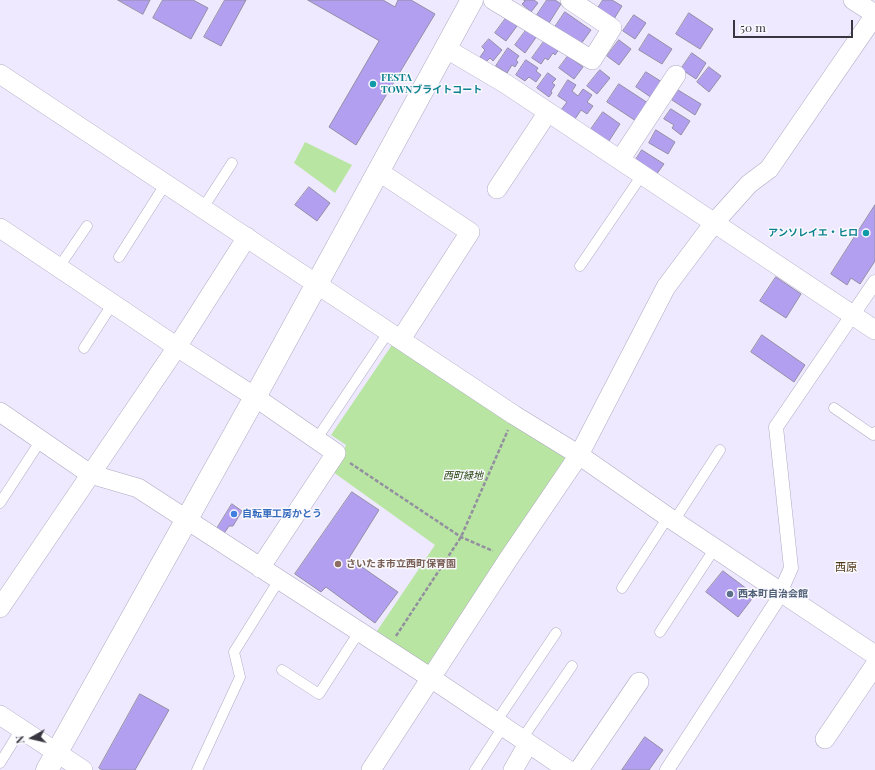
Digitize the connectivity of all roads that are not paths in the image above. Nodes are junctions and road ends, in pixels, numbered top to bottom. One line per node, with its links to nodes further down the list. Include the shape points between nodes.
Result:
1 (472, 0): 6 (street)
2 (493, 0): 3 (street, via 592,60 612,28)
3 (570, 0)
4 (853, 0): 5 (street)
5 (875, 15): 17 (street, via 769,169 749,184)
6 (445, 48): 9 (street); 12 (street)
7 (0, 74): 14 (street)
8 (676, 75): 10 (street)
9 (548, 112): 10 (street); 15 (street)
10 (620, 160): 13 (street)
11 (232, 163): 16 (lane)
12 (378, 171): 25 (street); 29 (street, via 470,232)
13 (642, 175): 17 (street); 22 (lane)
14 (166, 183): 16 (street); 21 (lane)
15 (497, 189)
16 (203, 208): 20 (street)
17 (714, 223): 27 (street); 39 (street, via 666,287)
18 (87, 226): 23 (lane)
19 (0, 228): 23 (street)
20 (247, 237): 25 (street); 30 (street)
21 (119, 257)
22 (580, 266)
23 (59, 267): 26 (street)
24 (875, 282): 27 (street)
25 (317, 283): 29 (street); 32 (street)
26 (113, 303): 30 (street); 31 (lane)
27 (853, 315): 28 (street); 48 (street, via 776,427 791,568)
28 (875, 330)
29 (395, 335): 37 (lane); 39 (street, via 514,415)
30 (177, 346): 32 (street); 40 (street)
31 (84, 348)
32 (255, 397): 37 (street); 43 (street)
33 (834, 408): 35 (lane, via 873,435)
34 (0, 412): 36 (street)
35 (875, 432)
36 (41, 440): 40 (street); 41 (lane)
37 (316, 440): 45 (street, via 336,453)
38 (720, 450): 42 (lane)
39 (579, 455): 42 (street); 57 (street)
40 (90, 474): 43 (street, via 138,488); 49 (street)
41 (0, 503)
42 (671, 519): 44 (street); 47 (lane)
43 (187, 520): 45 (street); 64 (street)
44 (715, 548): 48 (street); 51 (lane)
45 (260, 568): 46 (street)
46 (279, 580): 50 (street); 67 (lane, via 234,652 240,677)
47 (622, 588)
48 (780, 592): 53 (street); 73 (street)
49 (0, 608)
50 (359, 632): 56 (lane, via 319,694); 57 (street)
51 (660, 632)
52 (556, 633): 60 (lane)
53 (875, 655)
54 (875, 665): 62 (street)
55 (572, 666): 63 (lane)
56 (282, 670)
57 (431, 678): 60 (street); 68 (street)
58 (639, 682): 72 (street)
59 (0, 715): 61 (street)
60 (499, 724): 63 (street); 69 (lane)
61 (21, 729): 64 (street); 65 (lane)
62 (825, 739)
63 (525, 741): 70 (street); 71 (street)
64 (52, 761): 66 (street)
65 (0, 763)
66 (83, 770)
67 (197, 770)
68 (371, 770)
69 (475, 770)
70 (513, 770)
71 (568, 770)
72 (579, 770)
73 (667, 770)

